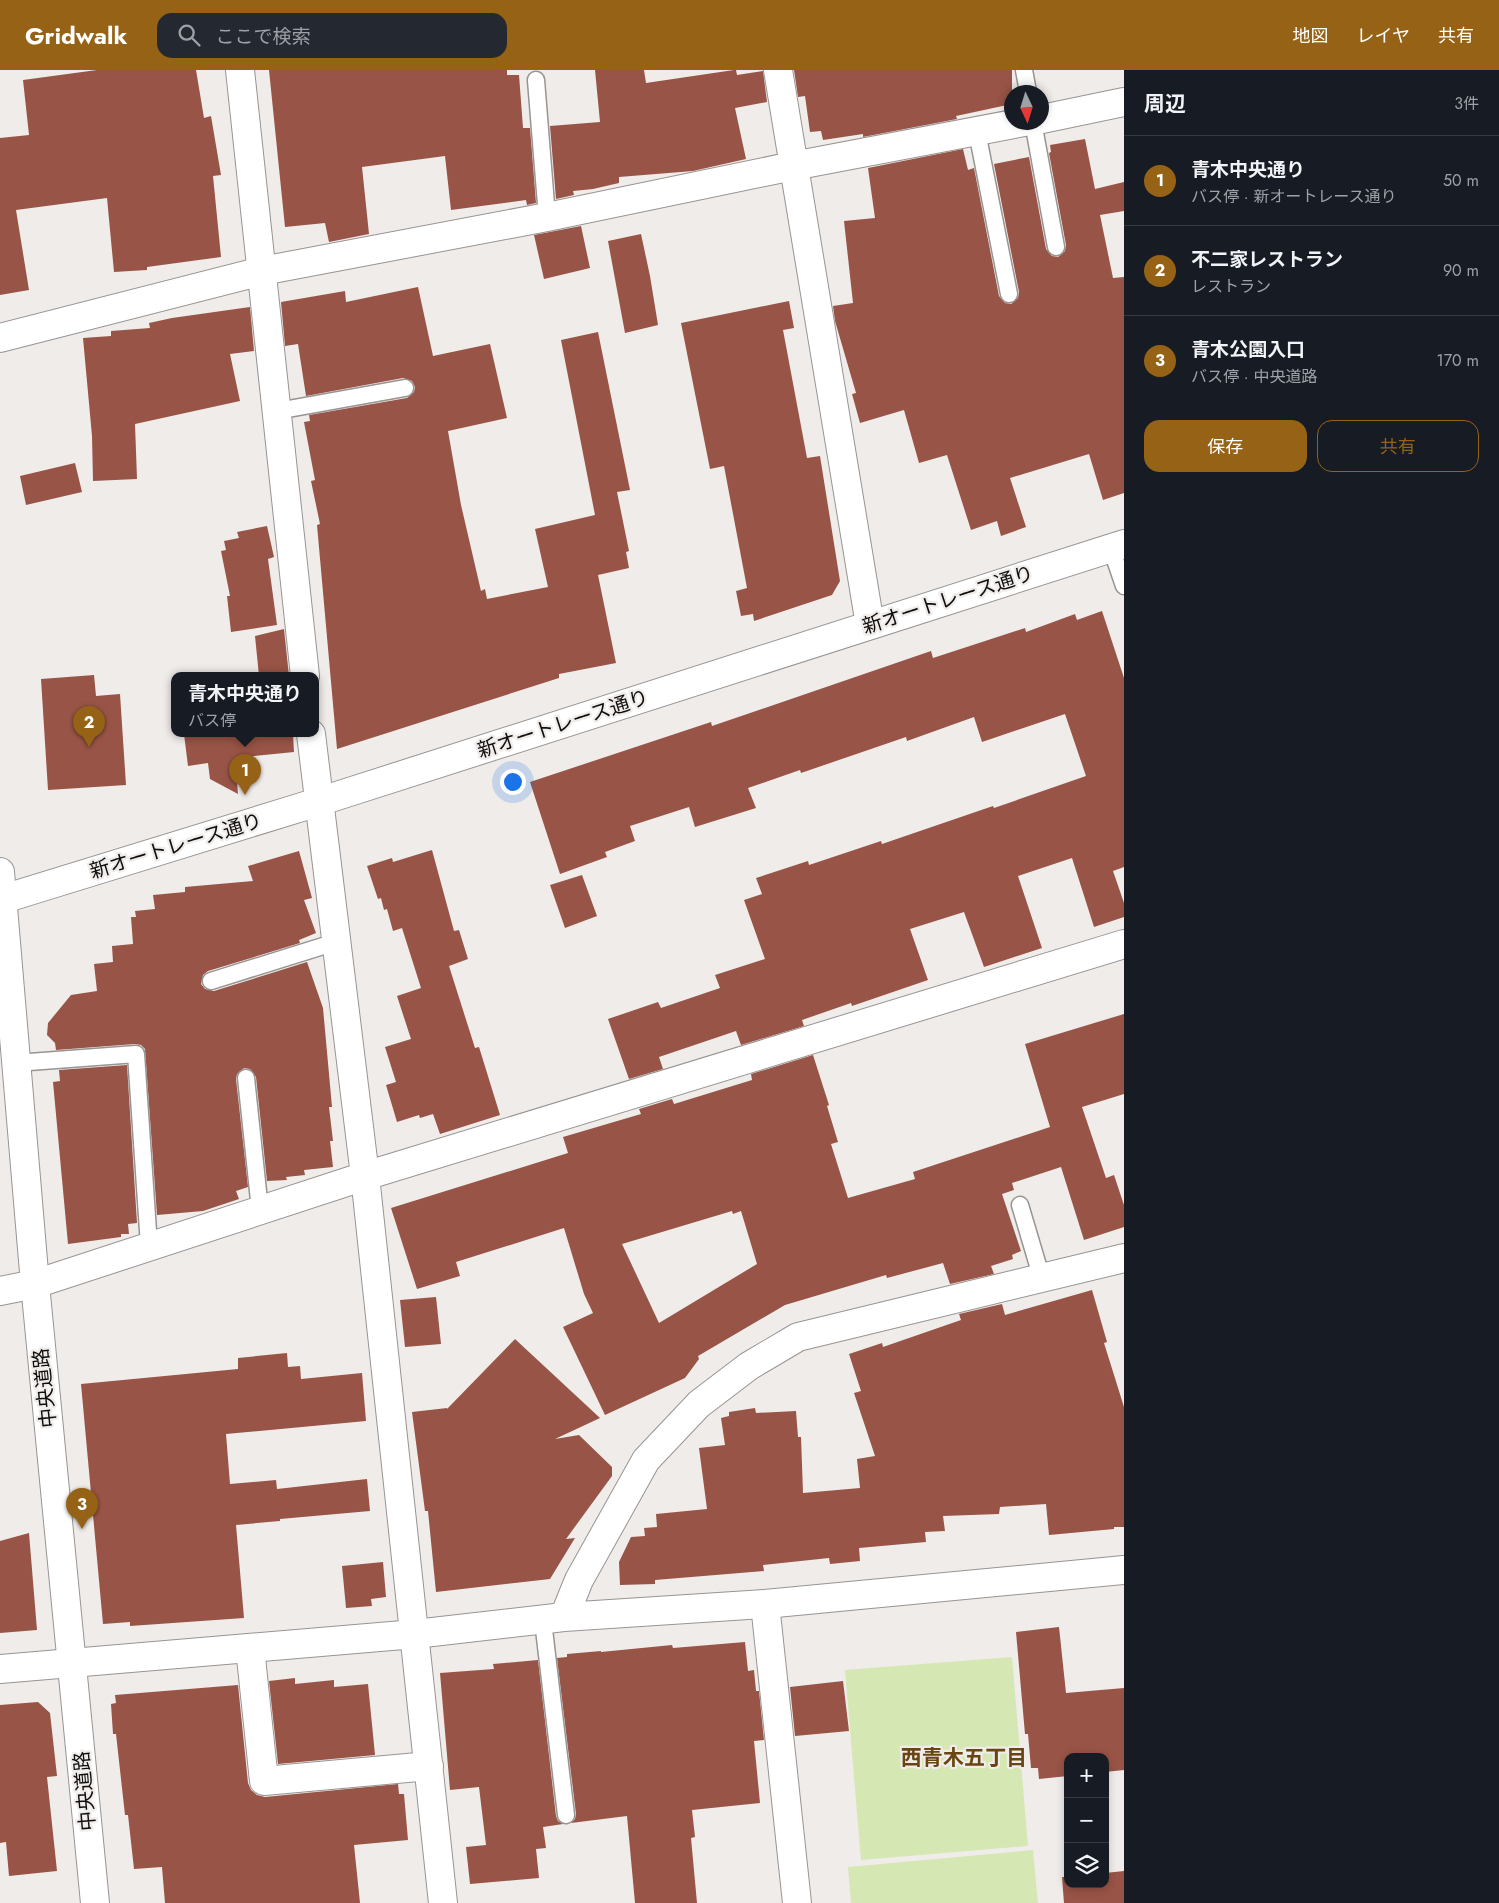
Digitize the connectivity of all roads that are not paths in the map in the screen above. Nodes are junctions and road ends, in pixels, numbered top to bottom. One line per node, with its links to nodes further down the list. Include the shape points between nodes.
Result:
1 (240, 70): 14 (street)
2 (778, 70): 11 (street)
3 (1024, 70): 5 (lane)
4 (536, 80): 12 (lane)
5 (1027, 85)
6 (1124, 102): 7 (street)
7 (1049, 118)
8 (1004, 126): 10 (street)
9 (1034, 130): 13 (lane)
10 (977, 132): 11 (street); 15 (lane)
11 (793, 166): 12 (street); 21 (street)
12 (546, 218): 14 (street)
13 (1056, 247)
14 (262, 271): 16 (street); 18 (street)
15 (1009, 294)
16 (0, 338)
17 (405, 388): 18 (lane)
18 (277, 411): 22 (street)
19 (1117, 546): 20 (lane); 21 (street, 新オートレース通り)
20 (1124, 586)
21 (870, 625): 24 (street, 新オートレース通り)
22 (305, 672)
23 (311, 737): 24 (street)
24 (318, 802): 26 (street, 新オートレース通り); 27 (street)
25 (0, 872): 26 (street, 中央道路)
26 (1, 899): 30 (street, 中央道路)
27 (336, 942): 29 (lane); 32 (street)
28 (1124, 944): 32 (street)
29 (211, 981)
30 (16, 1063): 35 (lane, via 136,1054); 38 (street, 中央道路)
31 (246, 1078): 34 (lane)
32 (365, 1176): 34 (street); 43 (street)
33 (1020, 1205): 37 (lane)
34 (260, 1210): 35 (street)
35 (149, 1246): 38 (street)
36 (1124, 1258): 37 (street)
37 (1042, 1279): 42 (street, via 798,1337 749,1366 698,1404 646,1460)
38 (35, 1284): 39 (street); 45 (street, 中央道路)
39 (0, 1292)
40 (1124, 1570): 41 (street)
41 (766, 1604): 42 (street); 51 (street)
42 (554, 1619): 43 (street); 48 (lane)
43 (415, 1634): 44 (street); 47 (street)
44 (250, 1648): 45 (street); 47 (street, via 264,1781)
45 (73, 1662): 46 (street); 49 (street, 中央道路)
46 (0, 1669)
47 (429, 1766): 50 (street)
48 (566, 1815)
49 (95, 1903)
50 (443, 1903)
51 (797, 1903)

